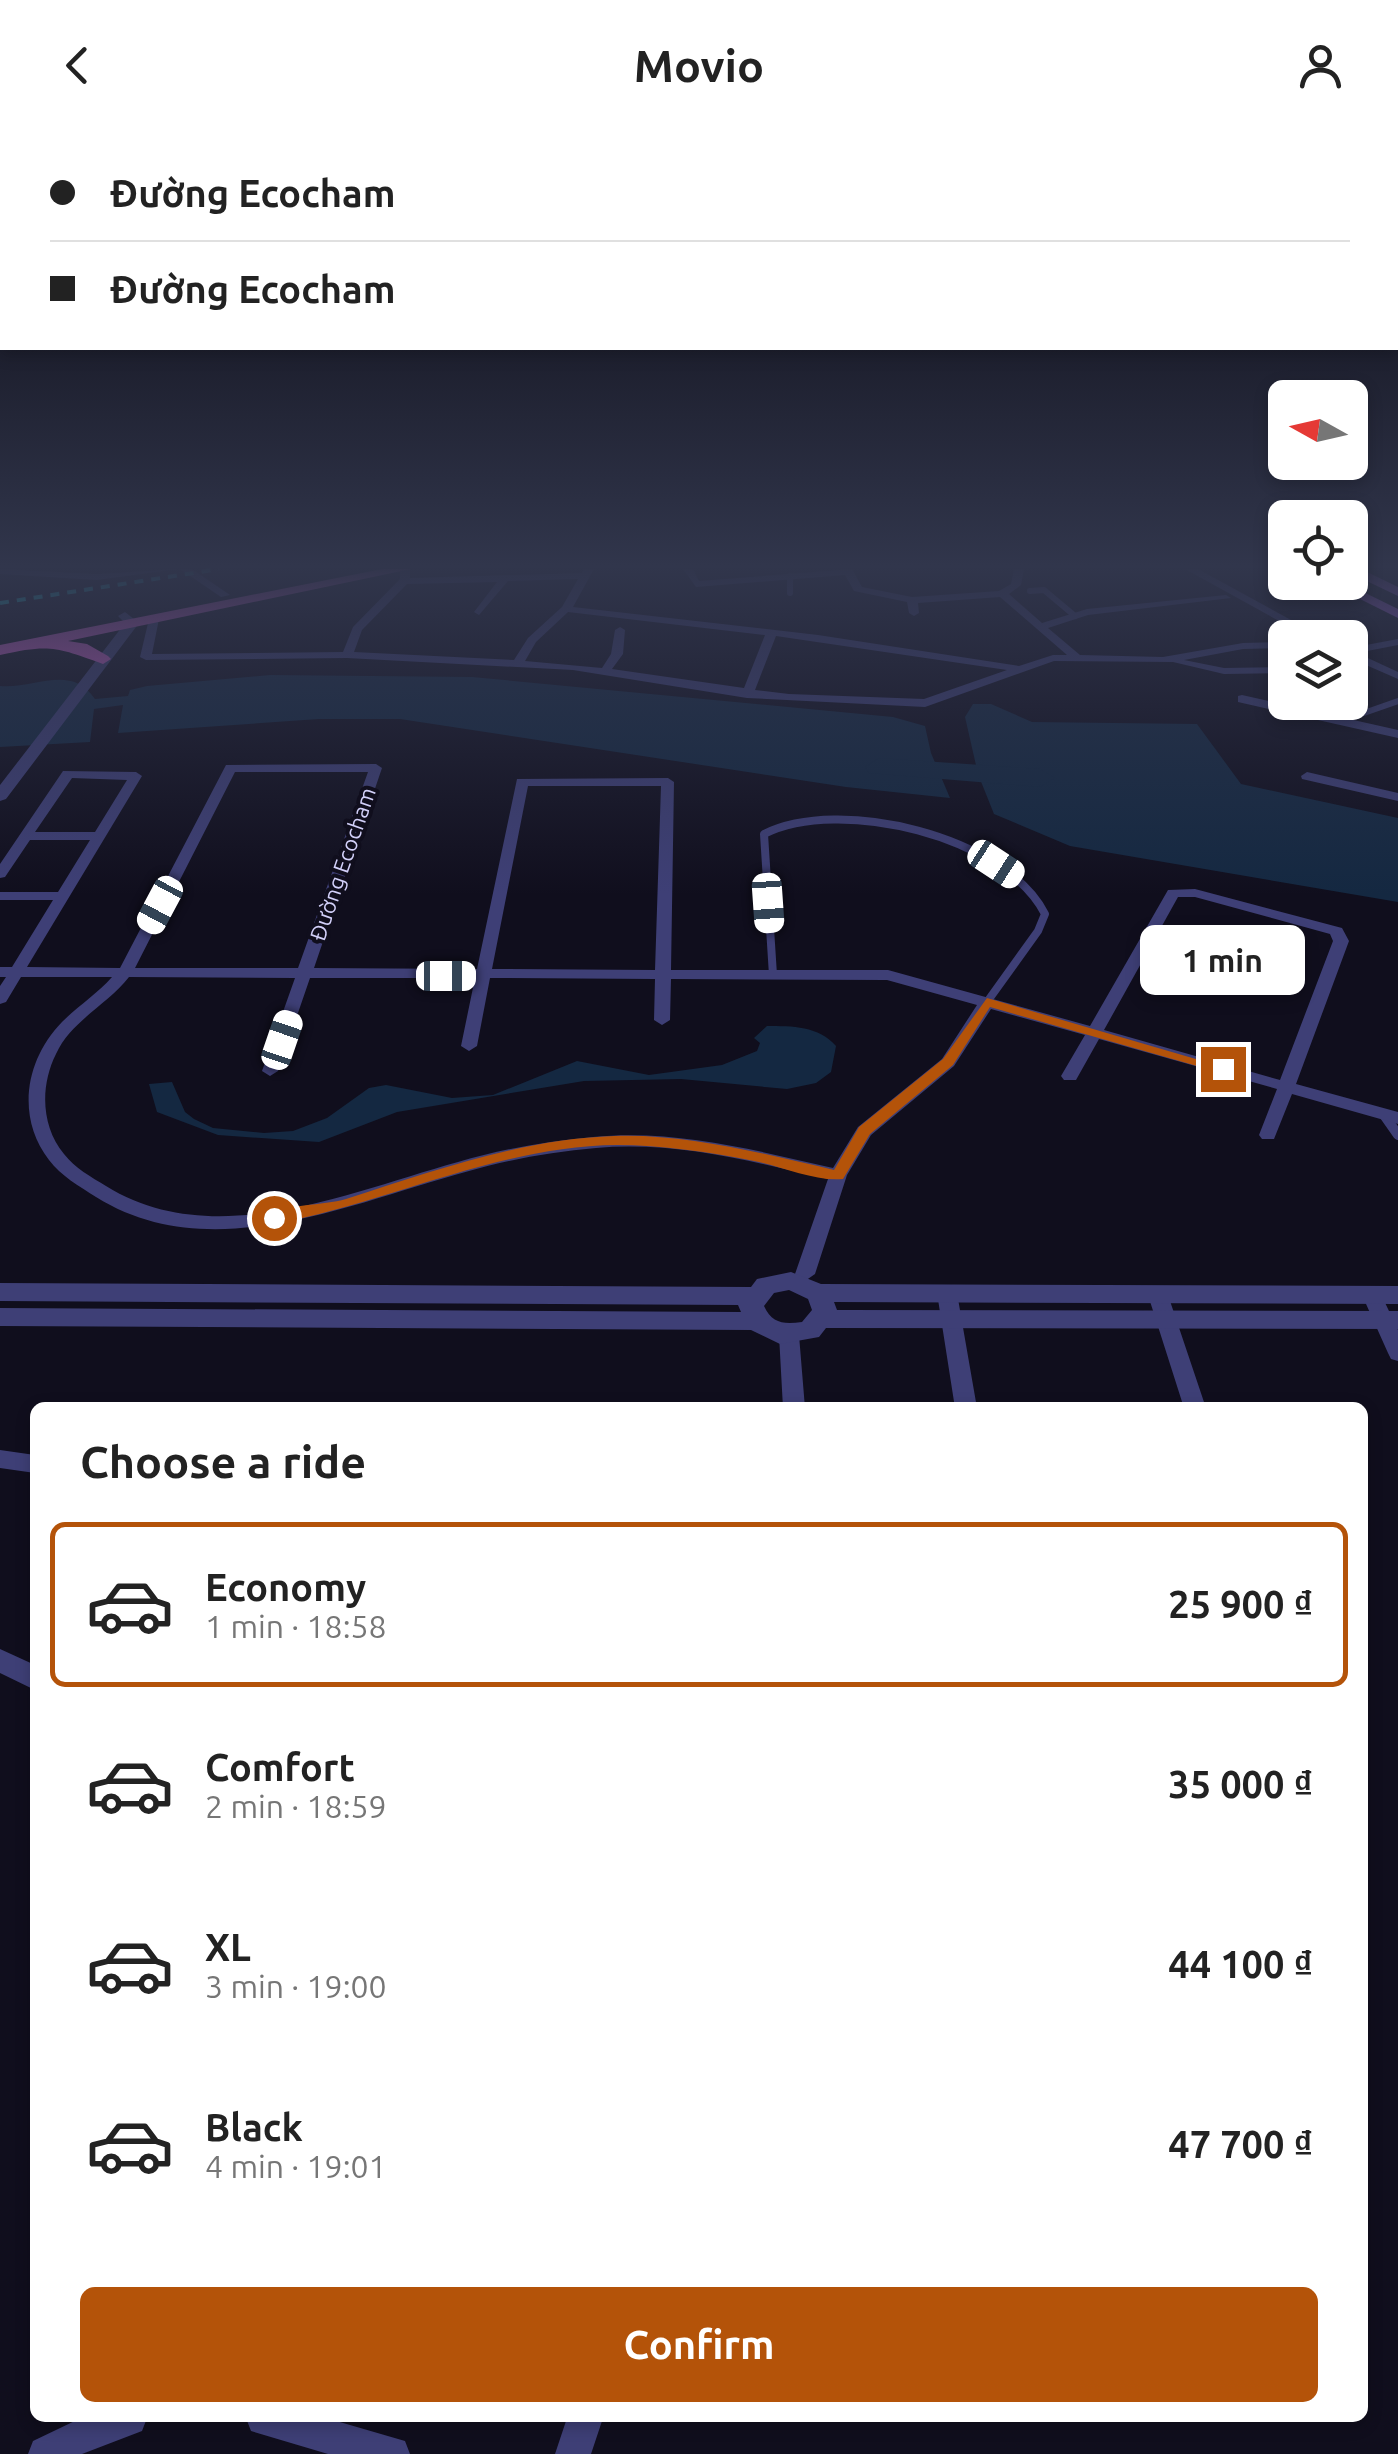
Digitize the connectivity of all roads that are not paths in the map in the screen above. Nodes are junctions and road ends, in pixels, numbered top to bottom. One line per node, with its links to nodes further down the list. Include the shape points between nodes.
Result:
1 (89, 677): 11 (street)
2 (650, 677): 5 (street)
3 (754, 677): 5 (street)
4 (991, 677): 5 (street, via 925,703)
5 (748, 694)
6 (1242, 698): 8 (street)
7 (1398, 701): 8 (lane)
8 (1342, 721): 9 (street)
9 (1398, 734)
10 (1307, 776): 12 (street)
11 (6, 783): 13 (street)
12 (1398, 796)
13 (0, 820)
14 (26, 836): 15 (street); 15 (street, via 68,774 136,776); 16 (street)
15 (100, 836): 18 (street)
16 (0, 874)
17 (0, 896): 18 (street)
18 (62, 896): 19 (street)
19 (8, 972): 20 (street, Đường Ecocham); 25 (street)
20 (124, 973): 22 (street, Đường Ecocham); 22 (street, Đường Ecocham, via 231,768 376,768); 36 (street, Đường Ecocham, via 52,1046 36,1095 37,1120 63,1166 88,1186 156,1214 230,1222 300,1215 466,1166 617,1140 751,1155)
21 (774, 975): 24 (street, Đường Ecocham); 26 (street, Đường Ecocham, via 888,976); 26 (lane, via 764,834 790,820 820,819 956,843 1014,876 1040,901 1045,914 1038,931)
22 (304, 976): 23 (street, Đường Ecocham); 30 (street, Đường Ecocham)
23 (482, 976): 24 (street, Đường Ecocham); 24 (street, via 522,782 668,782); 29 (street)
24 (663, 976): 27 (street)
25 (0, 999)
26 (987, 1002): 28 (street, Đường Ecocham); 36 (street, via 948,1062 864,1131)
27 (662, 1020)
28 (1093, 1033): 31 (street); 32 (street, Đường Ecocham); 32 (street, via 1174,892 1328,926 1340,941)
29 (468, 1046)
30 (270, 1072)
31 (1070, 1076)
32 (1288, 1087): 33 (street, Đường Ecocham); 34 (street)
33 (1391, 1116): 35 (lane)
34 (1268, 1135)
35 (1398, 1135)
36 (838, 1176): 39 (street)
37 (0, 1292): 42 (street)
38 (947, 1293): 39 (street); 40 (street); 44 (street)
39 (815, 1295): 42 (street, via 802,1284 781,1281 762,1288); 44 (street); 47 (street, via 810,1330)
40 (1158, 1295): 41 (street); 46 (street)
41 (1385, 1295): 45 (street)
42 (755, 1309): 43 (street); 47 (street, via 770,1331)
43 (0, 1317)
44 (951, 1320): 46 (street); 50 (street)
45 (1390, 1320): 46 (street); 48 (street)
46 (1167, 1321): 51 (street)
47 (788, 1335): 49 (street)
48 (1398, 1353)
49 (794, 1402)
50 (965, 1402)
51 (1192, 1402)
52 (0, 1459): 53 (street)
53 (30, 1463)
54 (0, 1660): 55 (street)
55 (30, 1675)
56 (119, 2422): 59 (street)
57 (278, 2422): 60 (street)
58 (584, 2422): 61 (street)
59 (46, 2454)
60 (392, 2454)
61 (573, 2454)

